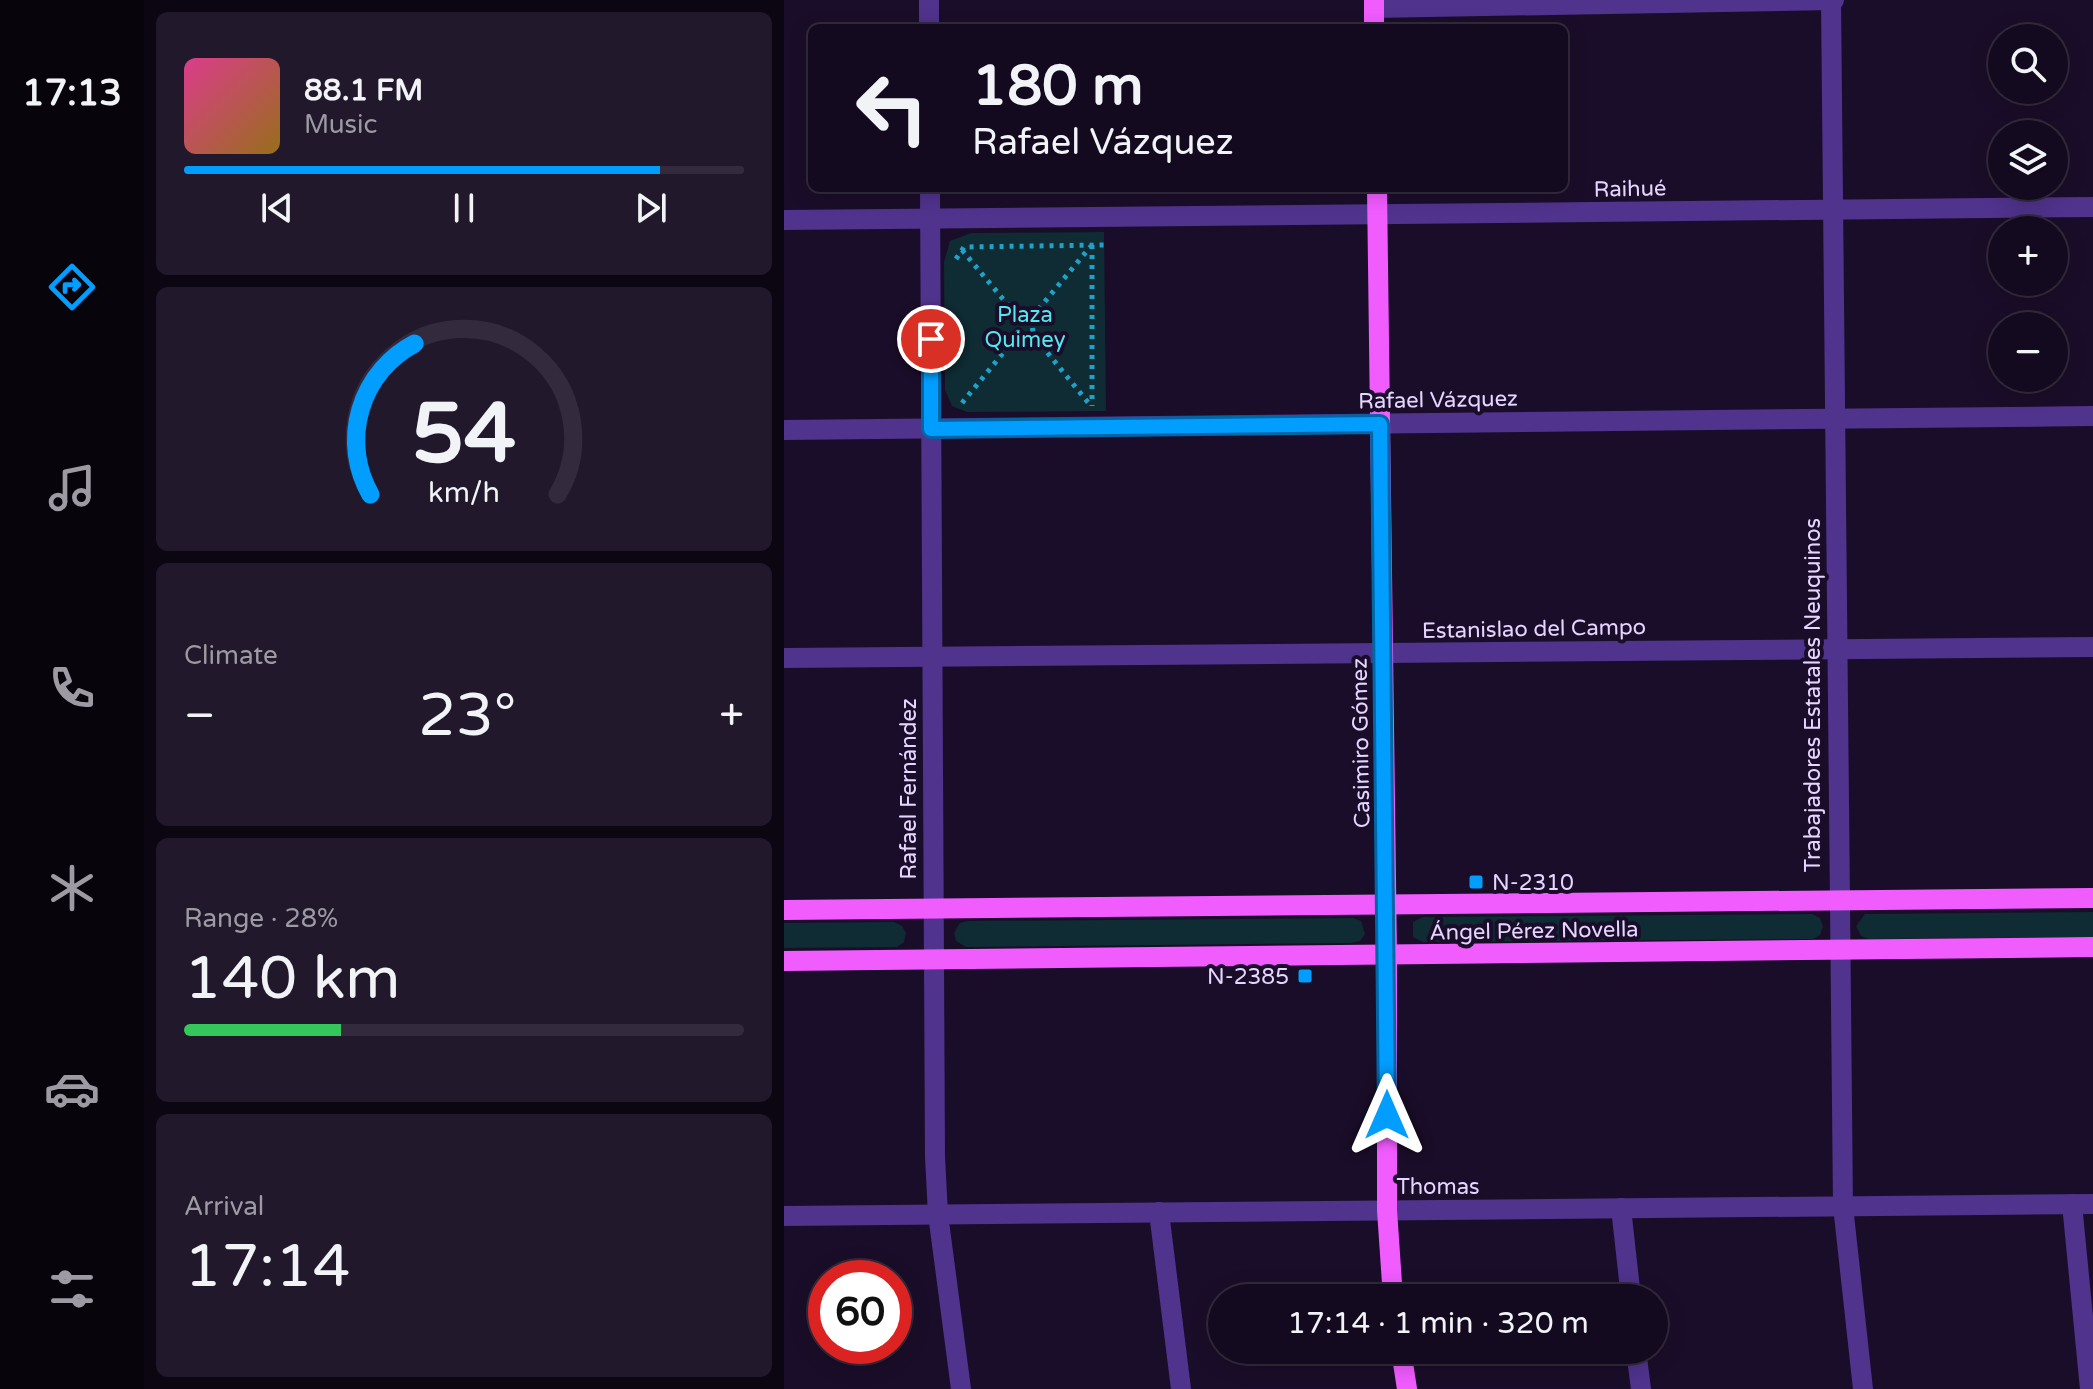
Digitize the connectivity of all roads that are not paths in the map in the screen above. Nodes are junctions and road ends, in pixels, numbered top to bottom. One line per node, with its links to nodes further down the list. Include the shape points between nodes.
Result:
1 (929, 0): 4 (street)
2 (1832, 0): 3 (street); 8 (street, Trabajadores Estatales Neuquinos)
3 (1374, 12)
4 (929, 24)
5 (930, 192): 10 (street, Rafael Fernández)
6 (1377, 192): 9 (main road, Casimiro Gómez)
7 (2093, 207): 8 (street, Raihué)
8 (1833, 210): 9 (street, Raihué); 13 (street, Trabajadores Estatales Neuquinos)
9 (1377, 214): 10 (street, Raihué); 14 (main road, Casimiro Gómez)
10 (930, 218): 11 (street, Raihué); 15 (street, Rafael Fernández)
11 (784, 220)
12 (2093, 416): 13 (street, Rafael Vázquez)
13 (1834, 419): 14 (street, Rafael Vázquez); 18 (street, Trabajadores Estatales Neuquinos)
14 (1380, 424): 15 (street, Rafael Vázquez); 19 (main road, Casimiro Gómez)
15 (931, 429): 16 (street, Rafael Vázquez); 20 (street, Rafael Fernández)
16 (784, 430)
17 (2093, 647): 18 (street, Estanislao del Campo)
18 (1836, 649): 19 (street, Estanislao del Campo); 23 (street, Trabajadores Estatales Neuquinos)
19 (1383, 653): 20 (street, Estanislao del Campo); 24 (main road, Casimiro Gómez)
20 (932, 657): 21 (street, Estanislao del Campo); 25 (street, Rafael Fernández)
21 (784, 658)
22 (2093, 898): 23 (main road, Ángel Pérez Novella)
23 (1837, 901): 24 (main road, Ángel Pérez Novella); 28 (street, Trabajadores Estatales Neuquinos)
24 (1387, 906): 25 (main road, Ángel Pérez Novella); 29 (main road, Casimiro Gómez)
25 (933, 909): 26 (main road, Ángel Pérez Novella); 30 (street, Rafael Fernández)
26 (784, 910)
27 (2093, 947): 28 (main road, Ángel Pérez Novella)
28 (1838, 950): 29 (main road, Ángel Pérez Novella); 33 (street, Trabajadores Estatales Neuquinos)
29 (1387, 955): 30 (main road, Ángel Pérez Novella); 35 (main road, Casimiro Gómez)
30 (933, 959): 31 (main road, Ángel Pérez Novella); 37 (street, Rafael Fernández)
31 (784, 961)
32 (2083, 1204): 33 (street, Thomas); 48 (street)
33 (1843, 1206): 34 (street, Thomas); 47 (street, Trabajadores Estatales Neuquinos)
34 (1621, 1208): 35 (street, Thomas); 40 (street)
35 (1387, 1210): 36 (street, Thomas); 39 (main road, Casimiro Gómez)
36 (1159, 1212): 37 (street, Thomas); 44 (street)
37 (938, 1214): 38 (street, Thomas); 43 (street, Rafael Fernández)
38 (784, 1216)
39 (1392, 1284)
40 (1629, 1284)
41 (1403, 1364): 45 (main road)
42 (1638, 1364): 46 (street)
43 (961, 1389)
44 (1181, 1389)
45 (1407, 1389)
46 (1641, 1389)
47 (1863, 1389)
48 (2090, 1389)

